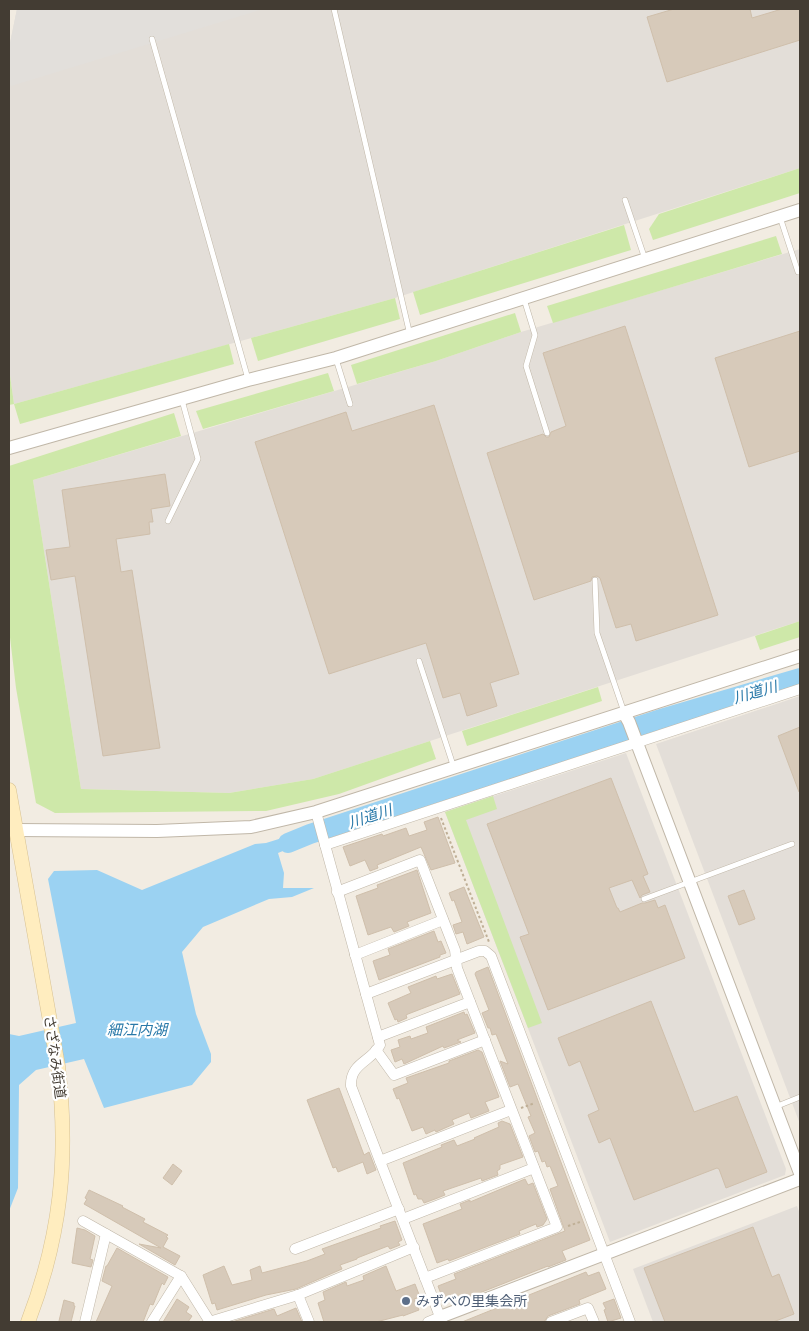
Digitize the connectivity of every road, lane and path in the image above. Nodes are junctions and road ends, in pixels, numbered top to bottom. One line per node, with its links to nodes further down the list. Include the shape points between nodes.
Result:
1 (334, 9): 9 (lane)
2 (152, 39): 11 (lane)
3 (625, 200): 6 (lane)
4 (800, 210): 5 (street)
5 (780, 216): 6 (street); 7 (lane)
6 (645, 260): 8 (street)
7 (798, 272)
8 (524, 298): 9 (street); 14 (lane, via 535,336 526,366)
9 (410, 336): 10 (street)
10 (336, 358): 11 (street); 13 (lane)
11 (248, 380): 12 (street)
12 (182, 399): 15 (street); 16 (lane, via 198,459)
13 (350, 404)
14 (547, 433)
15 (9, 448)
16 (168, 521)
17 (595, 580): 21 (lane, via 597,633)
18 (800, 656): 21 (street)
19 (419, 661): 23 (lane)
20 (800, 689): 22 (street)
21 (626, 718): 22 (street); 23 (street)
22 (635, 741): 25 (street); 30 (street)
23 (454, 769): 26 (street)
24 (9, 790): 27 (main road, さざなみ街道)
25 (438, 808): 28 (street); 34 (path, via 489,943)
26 (318, 817): 27 (street, via 251,827 157,831); 28 (street)
27 (16, 830): 63 (main road, さざなみ街道, via 58,1066 63,1140 60,1205 48,1266)
28 (325, 843): 31 (street)
29 (792, 844): 30 (lane)
30 (688, 882): 32 (lane); 44 (street)
31 (337, 892): 33 (street, via 420,860); 35 (street)
32 (644, 899)
33 (443, 920): 35 (street); 36 (street)
34 (485, 951): 36 (street); 43 (street, via 490,956)
35 (355, 955): 37 (street)
36 (456, 959): 37 (street); 38 (street)
37 (366, 994): 39 (street)
38 (470, 1002): 39 (street); 40 (street)
39 (378, 1038): 41 (street, via 380,1046)
40 (485, 1040): 41 (street, via 394,1075); 45 (street)
41 (376, 1050): 46 (street, via 355,1070 350,1083)
42 (800, 1097): 44 (lane)
43 (545, 1099): 45 (path); 51 (street)
44 (775, 1107): 48 (street)
45 (512, 1111): 46 (street); 47 (street)
46 (380, 1161): 50 (street)
47 (534, 1168): 52 (street); 54 (street)
48 (800, 1174)
49 (800, 1179): 58 (street)
50 (399, 1209): 52 (street); 57 (street)
51 (590, 1218): 54 (path); 58 (street)
52 (403, 1219): 56 (street)
53 (84, 1221): 55 (street)
54 (557, 1227): 60 (street)
55 (106, 1234): 59 (street); 64 (street)
56 (414, 1248): 60 (street); 61 (street)
57 (295, 1249)
58 (605, 1255): 62 (street); 70 (street)
59 (182, 1276): 65 (street); 66 (street)
60 (425, 1278): 62 (street)
61 (298, 1295): 66 (street); 67 (street)
62 (437, 1321)
63 (28, 1322)
64 (85, 1322)
65 (152, 1322)
66 (210, 1322)
67 (309, 1322)
68 (551, 1322): 69 (street, via 588,1308)
69 (594, 1322)
70 (630, 1322)

